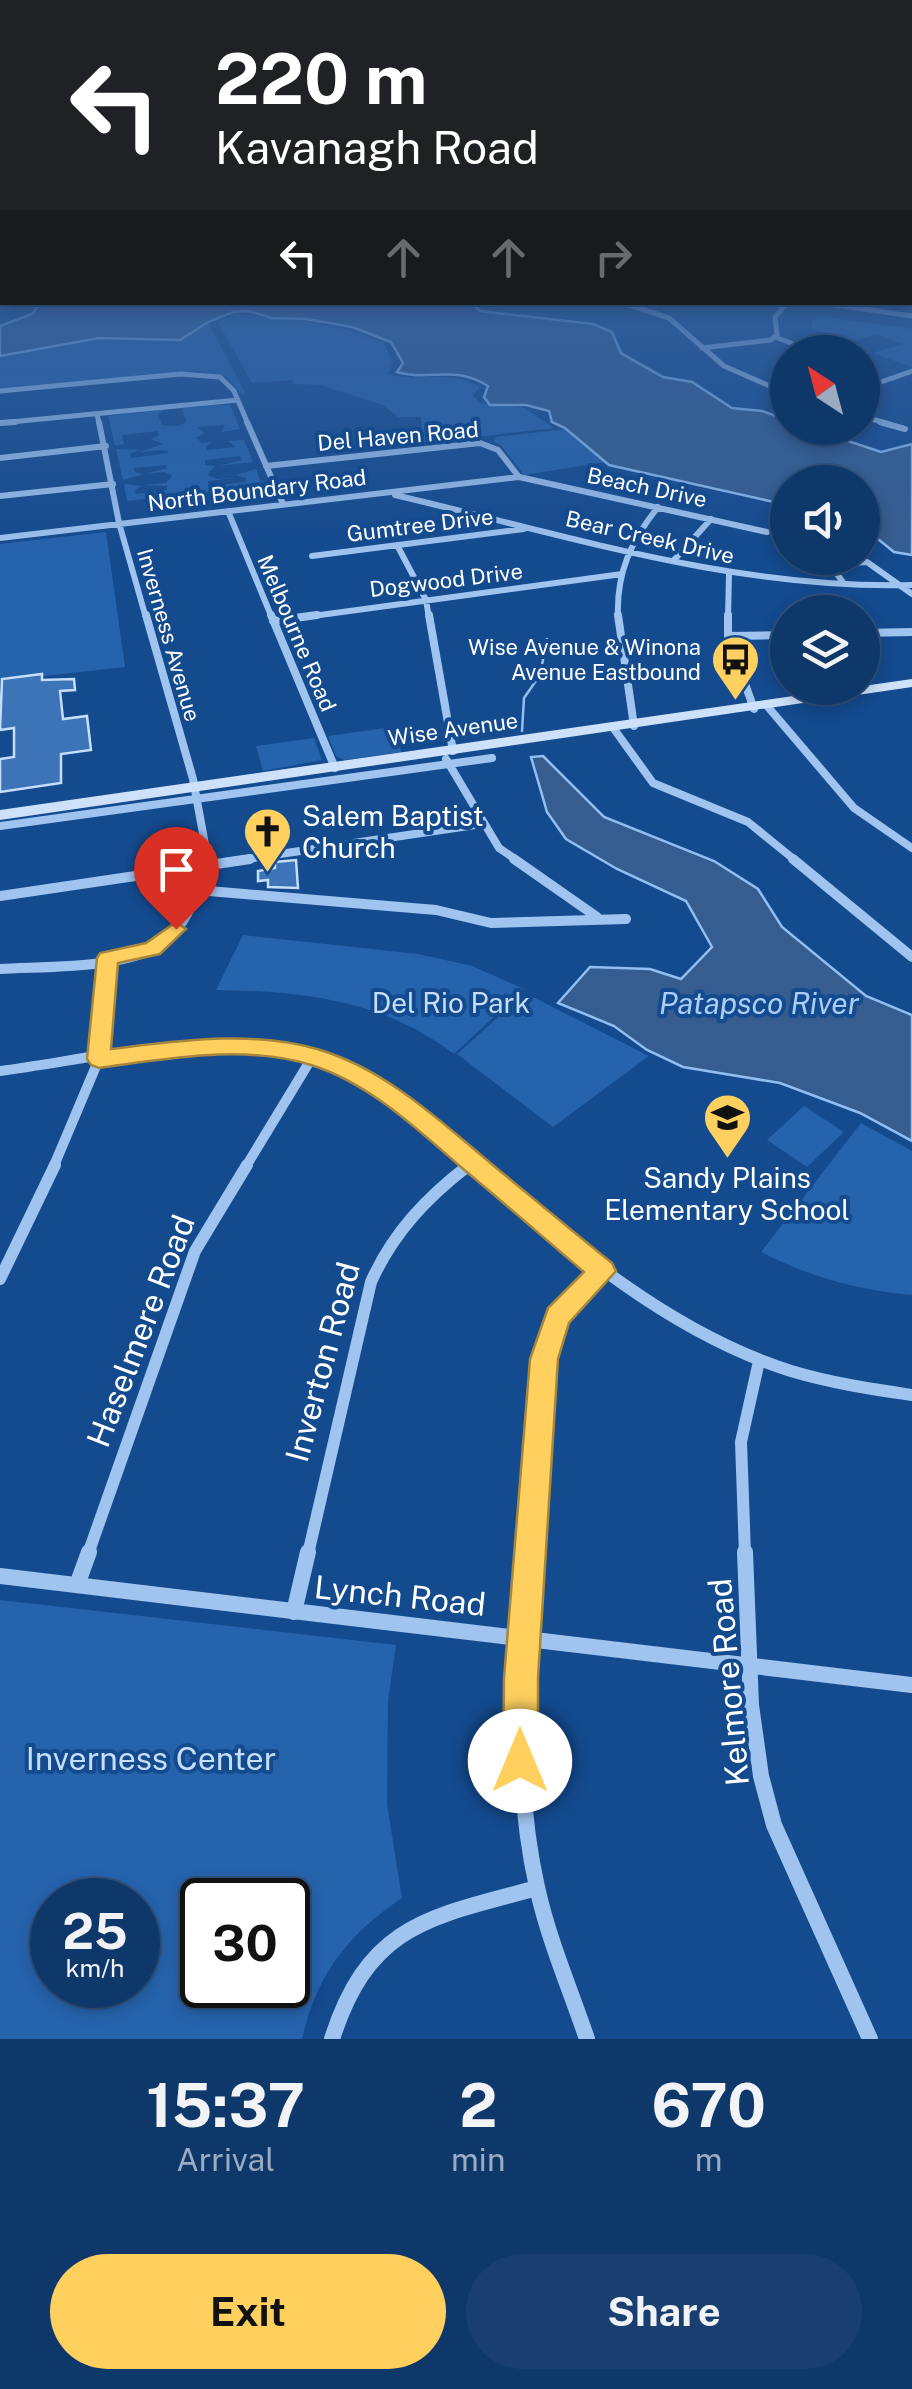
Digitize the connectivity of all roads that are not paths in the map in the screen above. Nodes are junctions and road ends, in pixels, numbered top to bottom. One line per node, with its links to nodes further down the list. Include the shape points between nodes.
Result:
1 (723, 364): 4 (street)
2 (912, 371): 3 (street)
3 (880, 383)
4 (770, 387)
5 (0, 391): 6 (street, via 197,373 224,378)
6 (238, 400): 7 (street); 13 (street)
7 (97, 414): 9 (street); 11 (street, Inverness Avenue)
8 (880, 422): 10 (street)
9 (0, 424)
10 (904, 429)
11 (106, 446): 12 (street); 15 (street, Inverness Avenue)
12 (0, 458)
13 (266, 466): 14 (street, Del Haven Road, via 480,443 498,450); 18 (street)
14 (519, 477): 16 (street, North Boundary Road); 19 (street, Beach Drive)
15 (113, 484): 17 (street); 22 (street, Inverness Avenue)
16 (385, 493): 18 (street, North Boundary Road); 23 (street, Bear Creek Drive)
17 (0, 496)
18 (283, 504): 20 (street, North Boundary Road)
19 (658, 507): 21 (street, Beach Drive); 27 (street)
20 (228, 511): 22 (street, North Boundary Road); 38 (street, Melbourne Road)
21 (711, 519): 24 (street, Beach Drive); 29 (street)
22 (119, 524): 25 (street, North Boundary Road); 50 (street, Inverness Avenue)
23 (532, 528): 26 (street, Gumtree Drive); 27 (street, Bear Creek Drive)
24 (767, 532)
25 (0, 538)
26 (396, 545): 28 (street, Gumtree Drive); 37 (street)
27 (626, 550): 29 (street, Bear Creek Drive); 31 (street)
28 (312, 556)
29 (674, 560): 32 (street, Bear Creek Drive)
30 (880, 570): 35 (street)
31 (622, 574): 37 (street, Dogwood Drive); 45 (street, via 617,637)
32 (728, 574): 34 (street, Bear Creek Drive); 42 (street)
33 (838, 575): 34 (street)
34 (844, 584): 35 (street, Bear Creek Drive)
35 (908, 586): 36 (street)
36 (912, 594)
37 (426, 600): 38 (street, Dogwood Drive); 47 (street)
38 (274, 621): 49 (street, Melbourne Road)
39 (912, 632): 40 (street)
40 (880, 633)
41 (770, 635): 42 (street)
42 (728, 636): 44 (street)
43 (912, 683): 44 (main road, Wise Avenue)
44 (761, 708): 45 (main road, Wise Avenue); 54 (street, via 854,808)
45 (634, 726): 46 (main road, Wise Avenue)
46 (614, 728): 47 (main road, Wise Avenue); 60 (street, via 654,782 748,822)
47 (448, 756): 48 (street, Wise Avenue); 49 (main road, Wise Avenue); 50 (street, Wise Avenue); 52 (street)
48 (492, 758)
49 (335, 768): 50 (main road, Wise Avenue)
50 (196, 793): 51 (main road, Wise Avenue); 53 (street, Wise Avenue); 55 (street, Inverness Avenue)
51 (0, 815)
52 (482, 824): 55 (street); 58 (street, via 510,858)
53 (0, 826)
54 (912, 848)
55 (209, 865): 56 (street); 57 (street)
56 (196, 890): 58 (street, via 436,910 491,924); 61 (street, via 164,942)
57 (0, 896)
58 (597, 917): 59 (street)
59 (626, 919)
60 (912, 957)
61 (108, 958): 62 (street); 64 (street)
62 (0, 969)
63 (312, 1056): 64 (street, via 226,1046); 66 (street, via 378,1086); 72 (street, Haselmere Road, via 196,1251)
64 (99, 1059): 65 (street); 68 (street)
65 (0, 1071)
66 (472, 1162): 67 (street); 73 (street, Inverton Road, via 412,1212 371,1282)
67 (602, 1271): 69 (street); 74 (street, via 558,1317 548,1340)
68 (0, 1280)
69 (760, 1362): 70 (street); 75 (street, Kelmore Road, via 741,1442)
70 (912, 1395)
71 (0, 1576): 72 (street, Lynch Road)
72 (76, 1586): 73 (street, Lynch Road)
73 (294, 1612): 74 (street, Lynch Road)
74 (524, 1638): 75 (street, Lynch Road); 77 (street, via 521,1782)
75 (750, 1665): 76 (street, Lynch Road); 80 (street, Kelmore Road, via 760,1776 774,1825)
76 (912, 1685)
77 (537, 1888): 78 (street, via 406,1928 354,1984); 79 (street)
78 (332, 2039)
79 (587, 2039)
80 (870, 2039)

